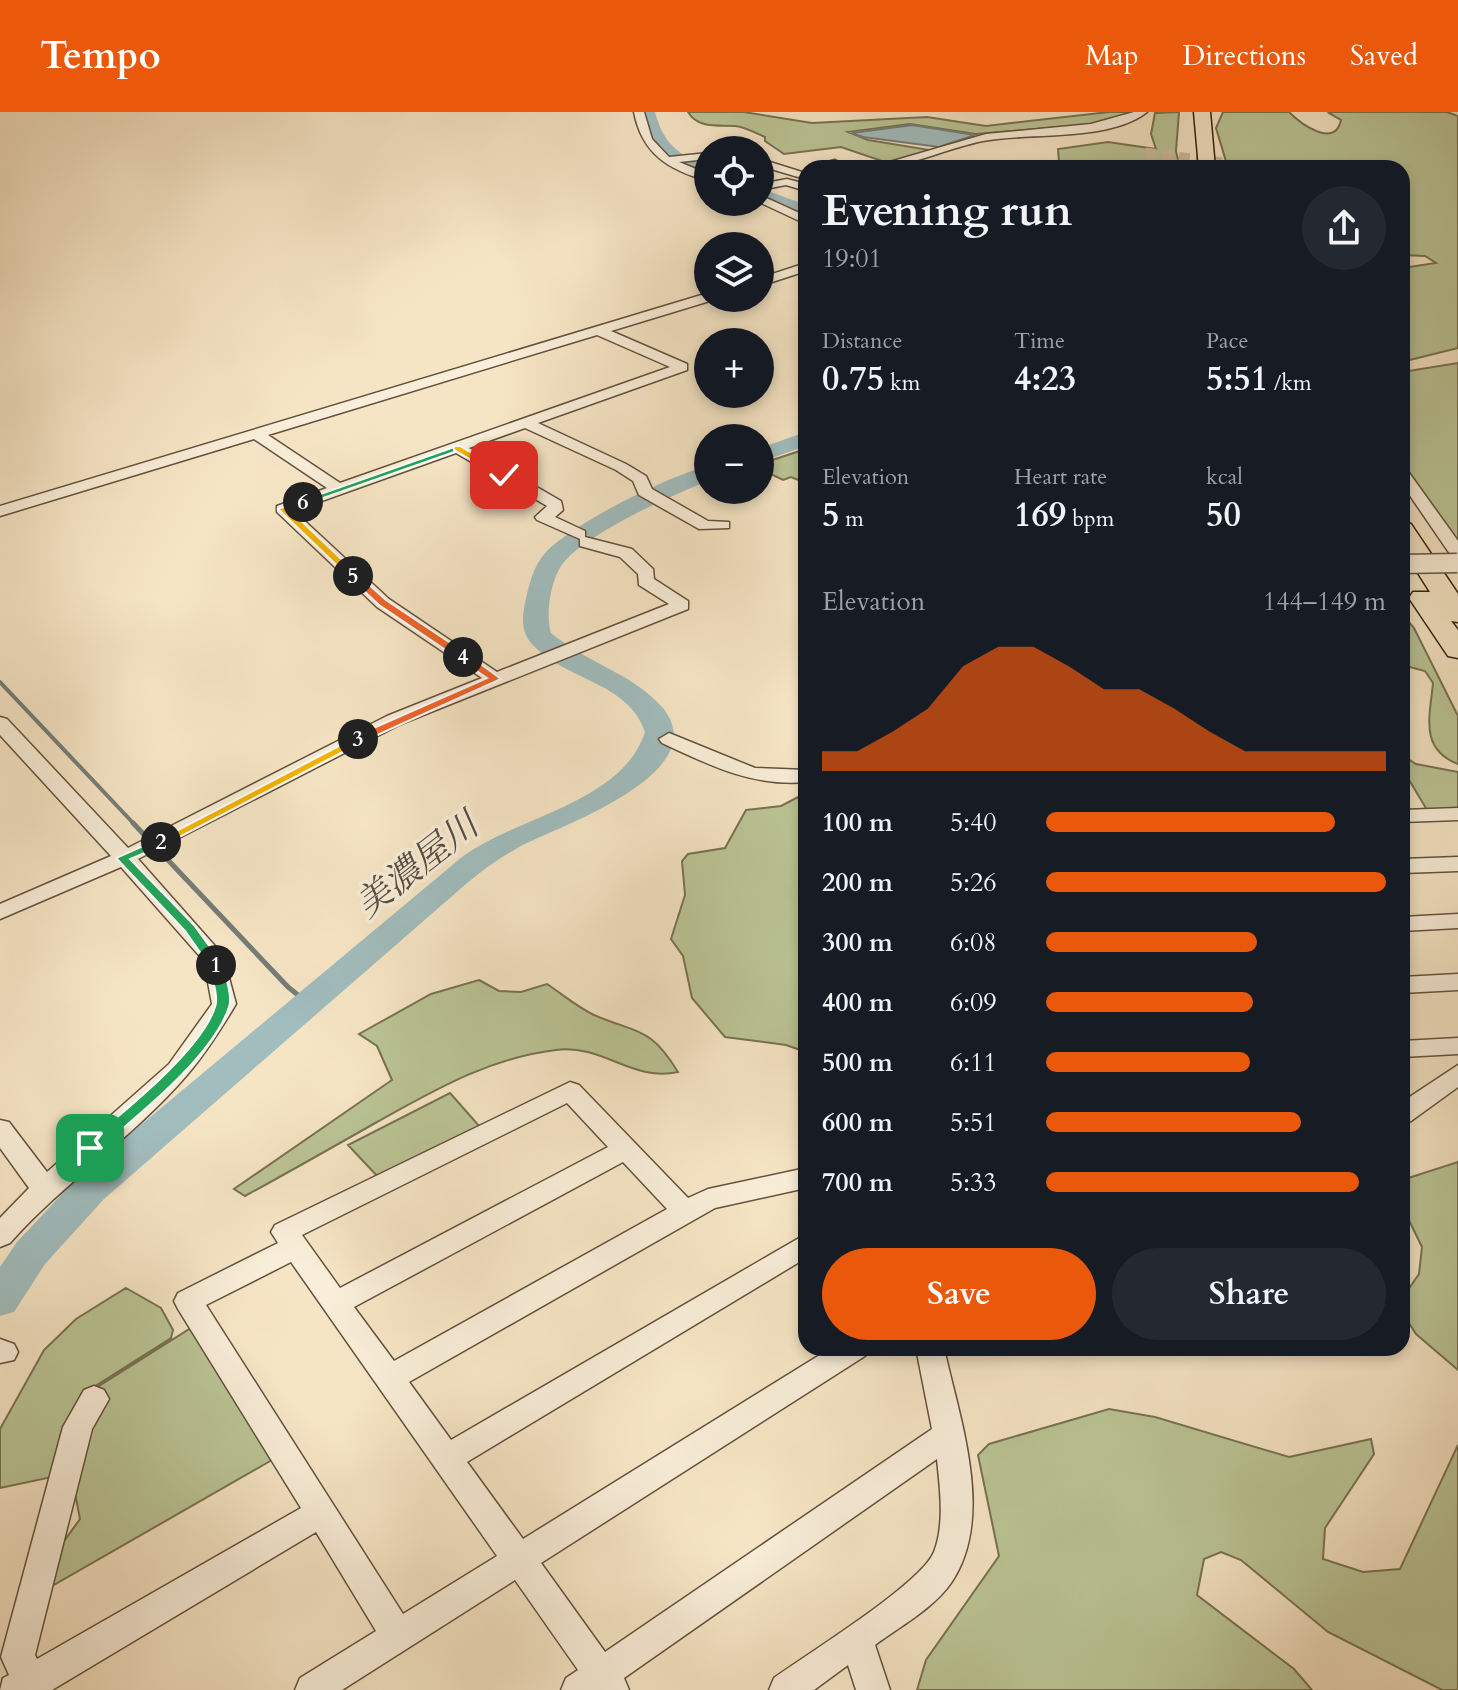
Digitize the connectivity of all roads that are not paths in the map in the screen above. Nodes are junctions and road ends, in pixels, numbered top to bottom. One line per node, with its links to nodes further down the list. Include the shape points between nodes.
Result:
1 (639, 112): 6 (street, via 645,141)
2 (1142, 112): 7 (street, via 1121,122 985,137)
3 (1202, 112): 8 (highway)
4 (684, 157): 5 (street); 6 (street); 9 (street)
5 (694, 157)
6 (668, 160): 11 (street)
7 (916, 160)
8 (1206, 160)
9 (694, 162)
10 (774, 167): 12 (street)
11 (694, 172)
12 (798, 178)
13 (798, 180): 14 (street)
14 (774, 184)
15 (774, 193): 16 (street)
16 (798, 203)
17 (774, 205): 18 (street)
18 (798, 217)
19 (798, 270): 20 (street)
20 (774, 277)
21 (694, 301): 22 (street)
22 (598, 330): 23 (street, via 682,367); 24 (street)
23 (524, 422): 25 (street); 29 (street, via 621,467 640,479 652,496 705,526)
24 (255, 433): 27 (street); 28 (street)
25 (459, 448): 27 (street); 36 (street, via 555,504 555,510 543,517 626,553 647,573 645,581 682,605)
26 (1410, 485): 31 (street)
27 (340, 490): 36 (street, via 283,509 383,603)
28 (0, 511)
29 (723, 525)
30 (1410, 541): 34 (highway)
31 (1458, 559): 32 (street, bridge)
32 (1410, 565)
33 (1410, 578): 35 (highway)
34 (1458, 614)
35 (1458, 650)
36 (495, 679): 42 (street, via 394,720)
37 (0, 723): 42 (street)
38 (669, 739): 39 (street, via 761,777)
39 (798, 777)
40 (1458, 814): 41 (street)
41 (1410, 816)
42 (122, 858): 45 (street); 57 (street, via 215,960 224,1004 183,1064)
43 (1458, 864): 44 (street)
44 (1410, 866)
45 (0, 912)
46 (1458, 921): 47 (street)
47 (1410, 924)
48 (1458, 982): 49 (street)
49 (1410, 985)
50 (1458, 1046): 51 (street)
51 (1410, 1049)
52 (1458, 1074): 53 (street)
53 (1410, 1109)
54 (0, 1129): 57 (street)
55 (626, 1149): 58 (street); 60 (street, via 570,1091 285,1232); 62 (street)
56 (798, 1179): 58 (street, via 720,1194)
57 (44, 1188): 59 (street)
58 (686, 1212): 65 (street)
59 (0, 1236)
60 (296, 1247): 62 (street); 69 (street, via 188,1301)
61 (798, 1250): 68 (street)
62 (336, 1303): 65 (street)
63 (842, 1356): 70 (street)
64 (931, 1356): 67 (street)
65 (390, 1378): 68 (street)
66 (94, 1399): 74 (street, via 78,1427 18,1657)
67 (946, 1436): 72 (street, via 956,1507 949,1555 941,1571); 73 (street)
68 (446, 1458): 70 (street)
69 (321, 1513): 71 (street); 74 (street)
70 (519, 1561): 71 (street); 73 (street)
71 (398, 1636): 75 (street)
72 (856, 1639): 76 (street); 77 (street)
73 (597, 1685)
74 (27, 1687)
75 (312, 1690)
76 (786, 1690)
77 (873, 1690)

